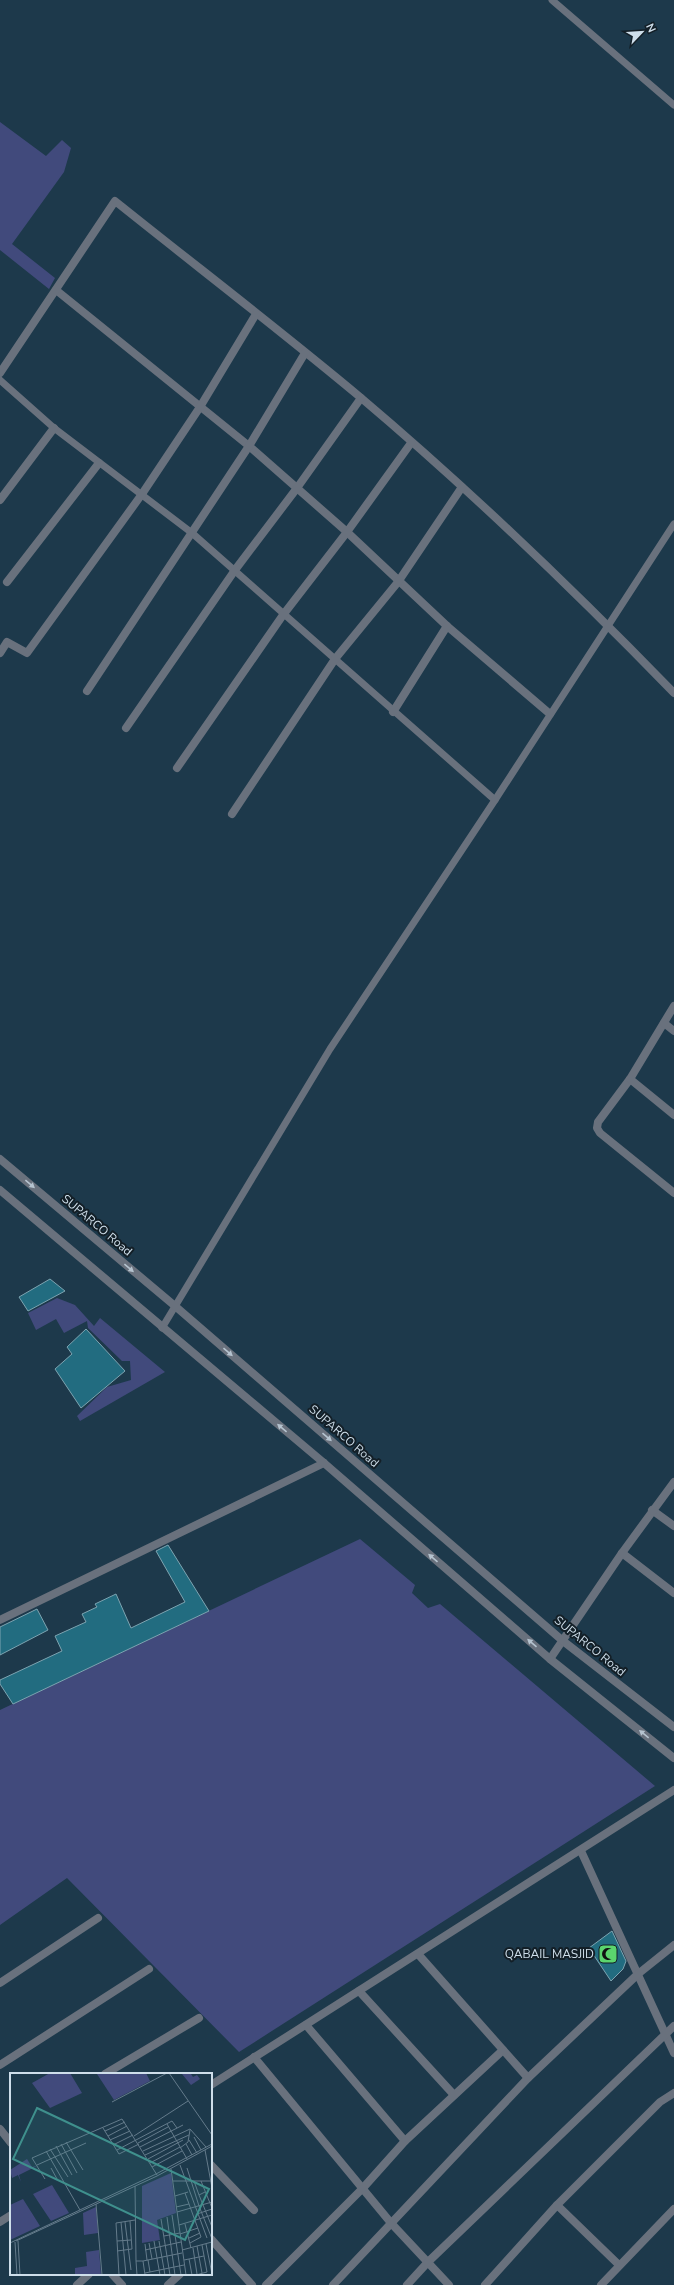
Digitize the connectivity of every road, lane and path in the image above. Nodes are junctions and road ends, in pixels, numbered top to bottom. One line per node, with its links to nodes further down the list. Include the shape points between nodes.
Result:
1 (552, 0): 2 (lane)
2 (674, 105)
3 (56, 290): 4 (street, via 114,201); 6 (street); 9 (street)
4 (256, 314): 5 (street); 9 (street)
5 (305, 353): 8 (street); 12 (street)
6 (0, 373)
7 (0, 380): 10 (lane)
8 (361, 398): 11 (street); 15 (street)
9 (200, 407): 12 (street); 16 (street)
10 (54, 428): 13 (lane); 17 (street)
11 (411, 443): 14 (street); 19 (street)
12 (249, 446): 15 (street); 20 (street)
13 (99, 463): 16 (lane); 22 (street)
14 (462, 487): 23 (street); 25 (street)
15 (298, 488): 19 (street); 21 (street)
16 (142, 494): 20 (lane); 27 (street, via 27,653 7,642)
17 (0, 500)
18 (674, 524): 25 (lane)
19 (347, 532): 23 (street); 24 (street)
20 (192, 533): 21 (lane); 29 (street)
21 (235, 570): 24 (lane); 33 (street)
22 (7, 582)
23 (398, 582): 26 (street); 28 (street)
24 (283, 615): 28 (lane); 34 (street)
25 (607, 624): 30 (street); 32 (lane)
26 (447, 626): 31 (street); 32 (street)
27 (0, 653)
28 (335, 659): 31 (lane); 36 (street)
29 (86, 691)
30 (674, 693)
31 (393, 712): 35 (lane)
32 (550, 714): 35 (lane)
33 (126, 728)
34 (177, 768)
35 (495, 800): 45 (lane, via 330,1049)
36 (232, 814)
37 (674, 1006): 38 (street)
38 (664, 1023): 39 (street); 40 (street)
39 (674, 1031)
40 (630, 1079): 41 (street); 44 (street, via 598,1122 597,1128 600,1134)
41 (674, 1115)
42 (0, 1159): 45 (street, SUPARCO Road, one-way to 45)
43 (0, 1190): 46 (street)
44 (674, 1193)
45 (175, 1306): 46 (lane); 54 (street, SUPARCO Road, one-way to 54)
46 (162, 1328): 47 (street, one-way to 46)
47 (324, 1462): 53 (street); 55 (street, one-way to 47)
48 (674, 1482): 49 (street)
49 (652, 1510): 50 (street); 51 (street)
50 (674, 1526)
51 (622, 1553): 52 (street); 54 (street)
52 (674, 1593)
53 (0, 1620)
54 (563, 1641): 55 (street); 56 (street, SUPARCO Road)
55 (550, 1659): 57 (street, one-way to 55)
56 (674, 1727)
57 (674, 1758)
58 (674, 1790): 59 (street)
59 (581, 1851): 62 (street); 64 (street)
60 (98, 1918): 65 (street)
61 (674, 1944): 64 (street)
62 (418, 1954): 66 (street); 71 (street)
63 (149, 1969): 74 (street)
64 (638, 1974): 70 (street); 76 (street)
65 (0, 1982)
66 (359, 1991): 68 (street); 79 (street)
67 (199, 2018): 75 (street)
68 (306, 2025): 73 (street); 82 (street)
69 (674, 2026): 70 (street)
70 (665, 2032): 72 (street); 92 (street)
71 (503, 2050): 76 (street); 79 (street)
72 (674, 2053)
73 (254, 2057): 77 (street); 84 (street)
74 (0, 2065)
75 (107, 2073)
76 (528, 2078): 90 (street)
77 (212, 2084)
78 (674, 2094): 85 (street, via 660,2102)
79 (454, 2095): 82 (street)
80 (4, 2132): 81 (street)
81 (10, 2141)
82 (405, 2142): 84 (street)
83 (212, 2166): 87 (street)
84 (363, 2188): 90 (street); 102 (street)
85 (557, 2205): 93 (street); 105 (street)
86 (674, 2209): 93 (street)
87 (254, 2210)
88 (10, 2216): 89 (street)
89 (0, 2222)
90 (391, 2223): 92 (street); 97 (street)
91 (212, 2241): 101 (street)
92 (428, 2262): 103 (street); 104 (street)
93 (619, 2265): 106 (street)
94 (88, 2275): 98 (street)
95 (113, 2275): 99 (street)
96 (179, 2275): 100 (street)
97 (336, 2284)
98 (77, 2285)
99 (122, 2285)
100 (168, 2285)
101 (252, 2285)
102 (266, 2285)
103 (407, 2285)
104 (449, 2285)
105 (485, 2285)
106 (601, 2285)

